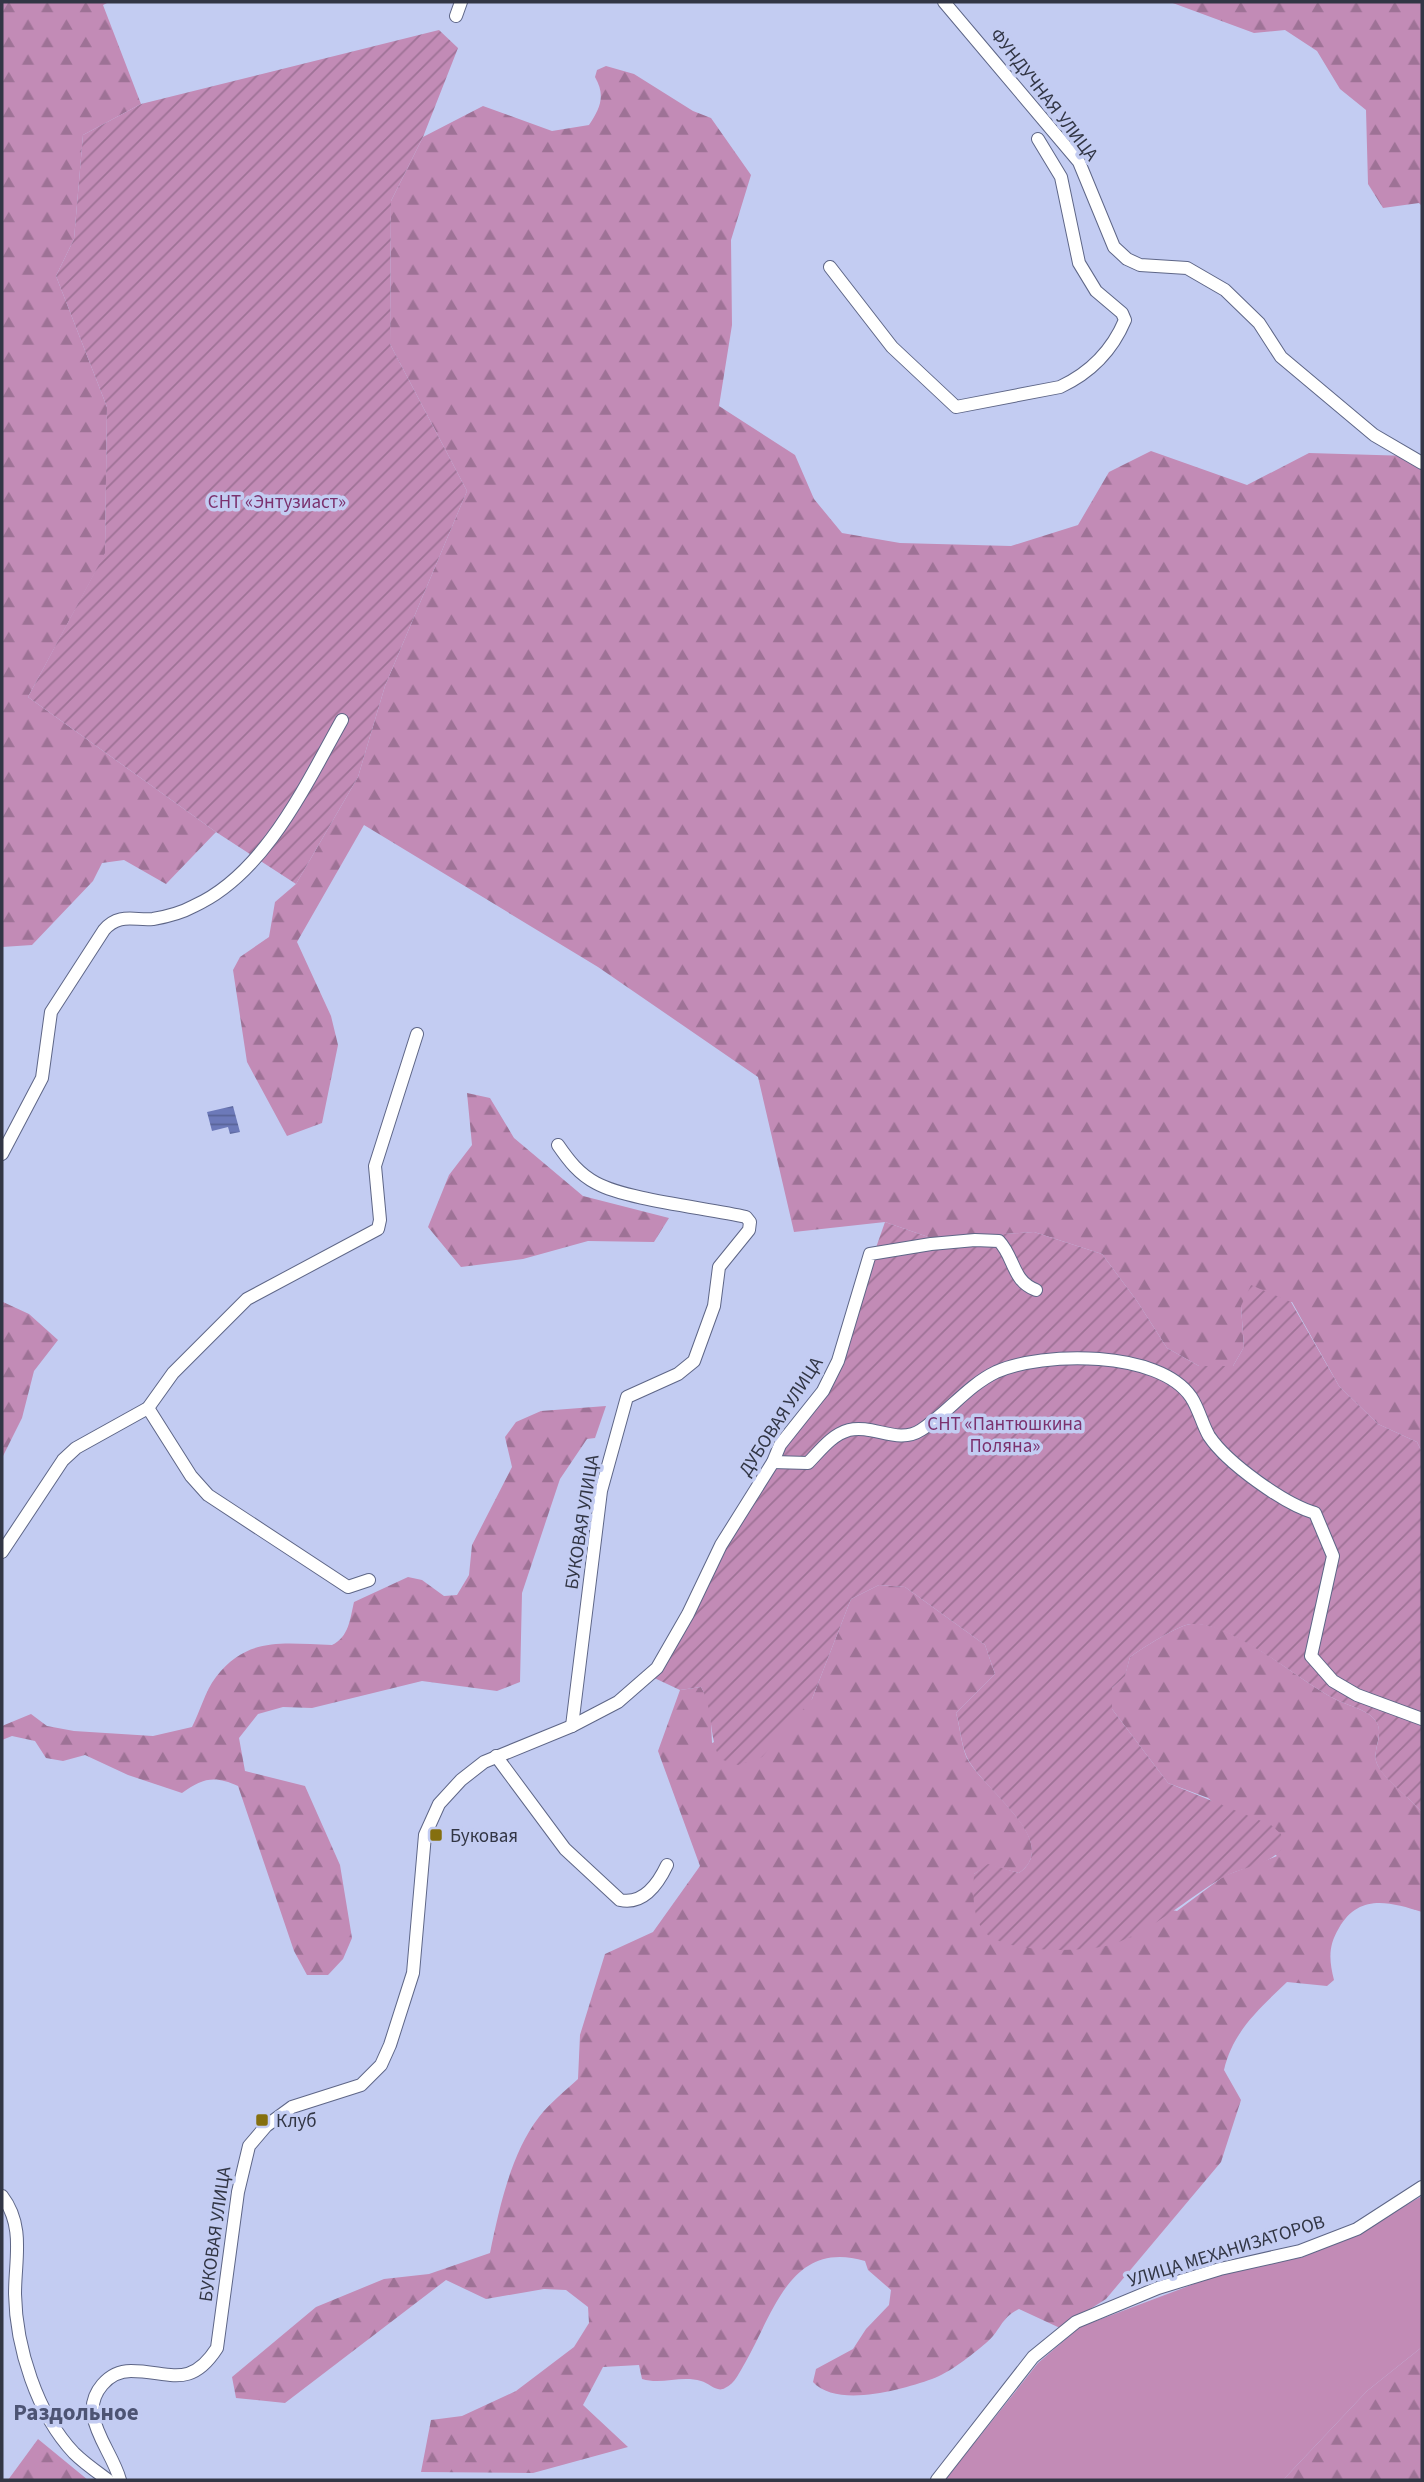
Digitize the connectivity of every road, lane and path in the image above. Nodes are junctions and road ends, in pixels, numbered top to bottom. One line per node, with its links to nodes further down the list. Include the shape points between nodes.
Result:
1 (461, 2): 3 (street)
2 (944, 2): 6 (street, ФУНДУЧНАЯ УЛИЦА, via 1079,162 1114,247 1140,265 1187,268 1225,290 1259,323 1281,357 1374,435)
3 (456, 16)
4 (1038, 139): 5 (street, ФУНДУЧНАЯ УЛИЦА, via 1061,177 1079,263 1096,291 1125,320 1096,366 1076,380 956,407 892,346)
5 (830, 267)
6 (1422, 463)
7 (342, 720): 10 (street, via 290,812 241,876 195,906 151,919 114,921 104,930 51,1012 42,1078)
8 (417, 1034): 12 (street, via 374,1166 378,1229 247,1299 173,1373)
9 (558, 1145): 17 (street, БУКОВАЯ УЛИЦА, via 572,1166 597,1184 746,1217 750,1222 719,1267 714,1306 694,1361 678,1374 627,1397 601,1491)
10 (2, 1154)
11 (1036, 1290): 13 (street, ДУБОВАЯ УЛИЦА, via 1023,1285 999,1241 931,1244 870,1254 838,1361 823,1391 785,1436)
12 (148, 1408): 14 (street, via 76,1447); 15 (street, via 208,1495 348,1587)
13 (773, 1462): 16 (street, via 808,1463 849,1430 910,1436 982,1380 1035,1359 1075,1356 1153,1370 1190,1396 1208,1434 1233,1462 1298,1508 1315,1513 1333,1556 1311,1656 1333,1681 1357,1695); 17 (street, ДУБОВАЯ УЛИЦА, via 721,1545 657,1668 618,1702)
14 (2, 1552)
15 (369, 1580)
16 (1422, 1719)
17 (572, 1726): 18 (street, БУКОВАЯ УЛИЦА)
18 (496, 1756): 19 (street, via 565,1849 620,1900 643,1897 661,1880); 23 (street, БУКОВАЯ УЛИЦА, via 449,1792 429,1823 413,1973 381,2065 361,2085 292,2108 266,2126 249,2147 238,2192 220,2336 211,2357 192,2372 174,2376 117,2374 98,2389 95,2423)
19 (667, 1866)
20 (1422, 2187): 24 (street, УЛИЦА МЕХАНИЗАТОРОВ, via 1357,2229 1300,2251 1158,2288 1076,2322 1032,2357)
21 (2, 2196): 22 (street, via 18,2231 16,2319 26,2368 74,2452)
22 (108, 2480)
23 (120, 2480)
24 (937, 2480)

